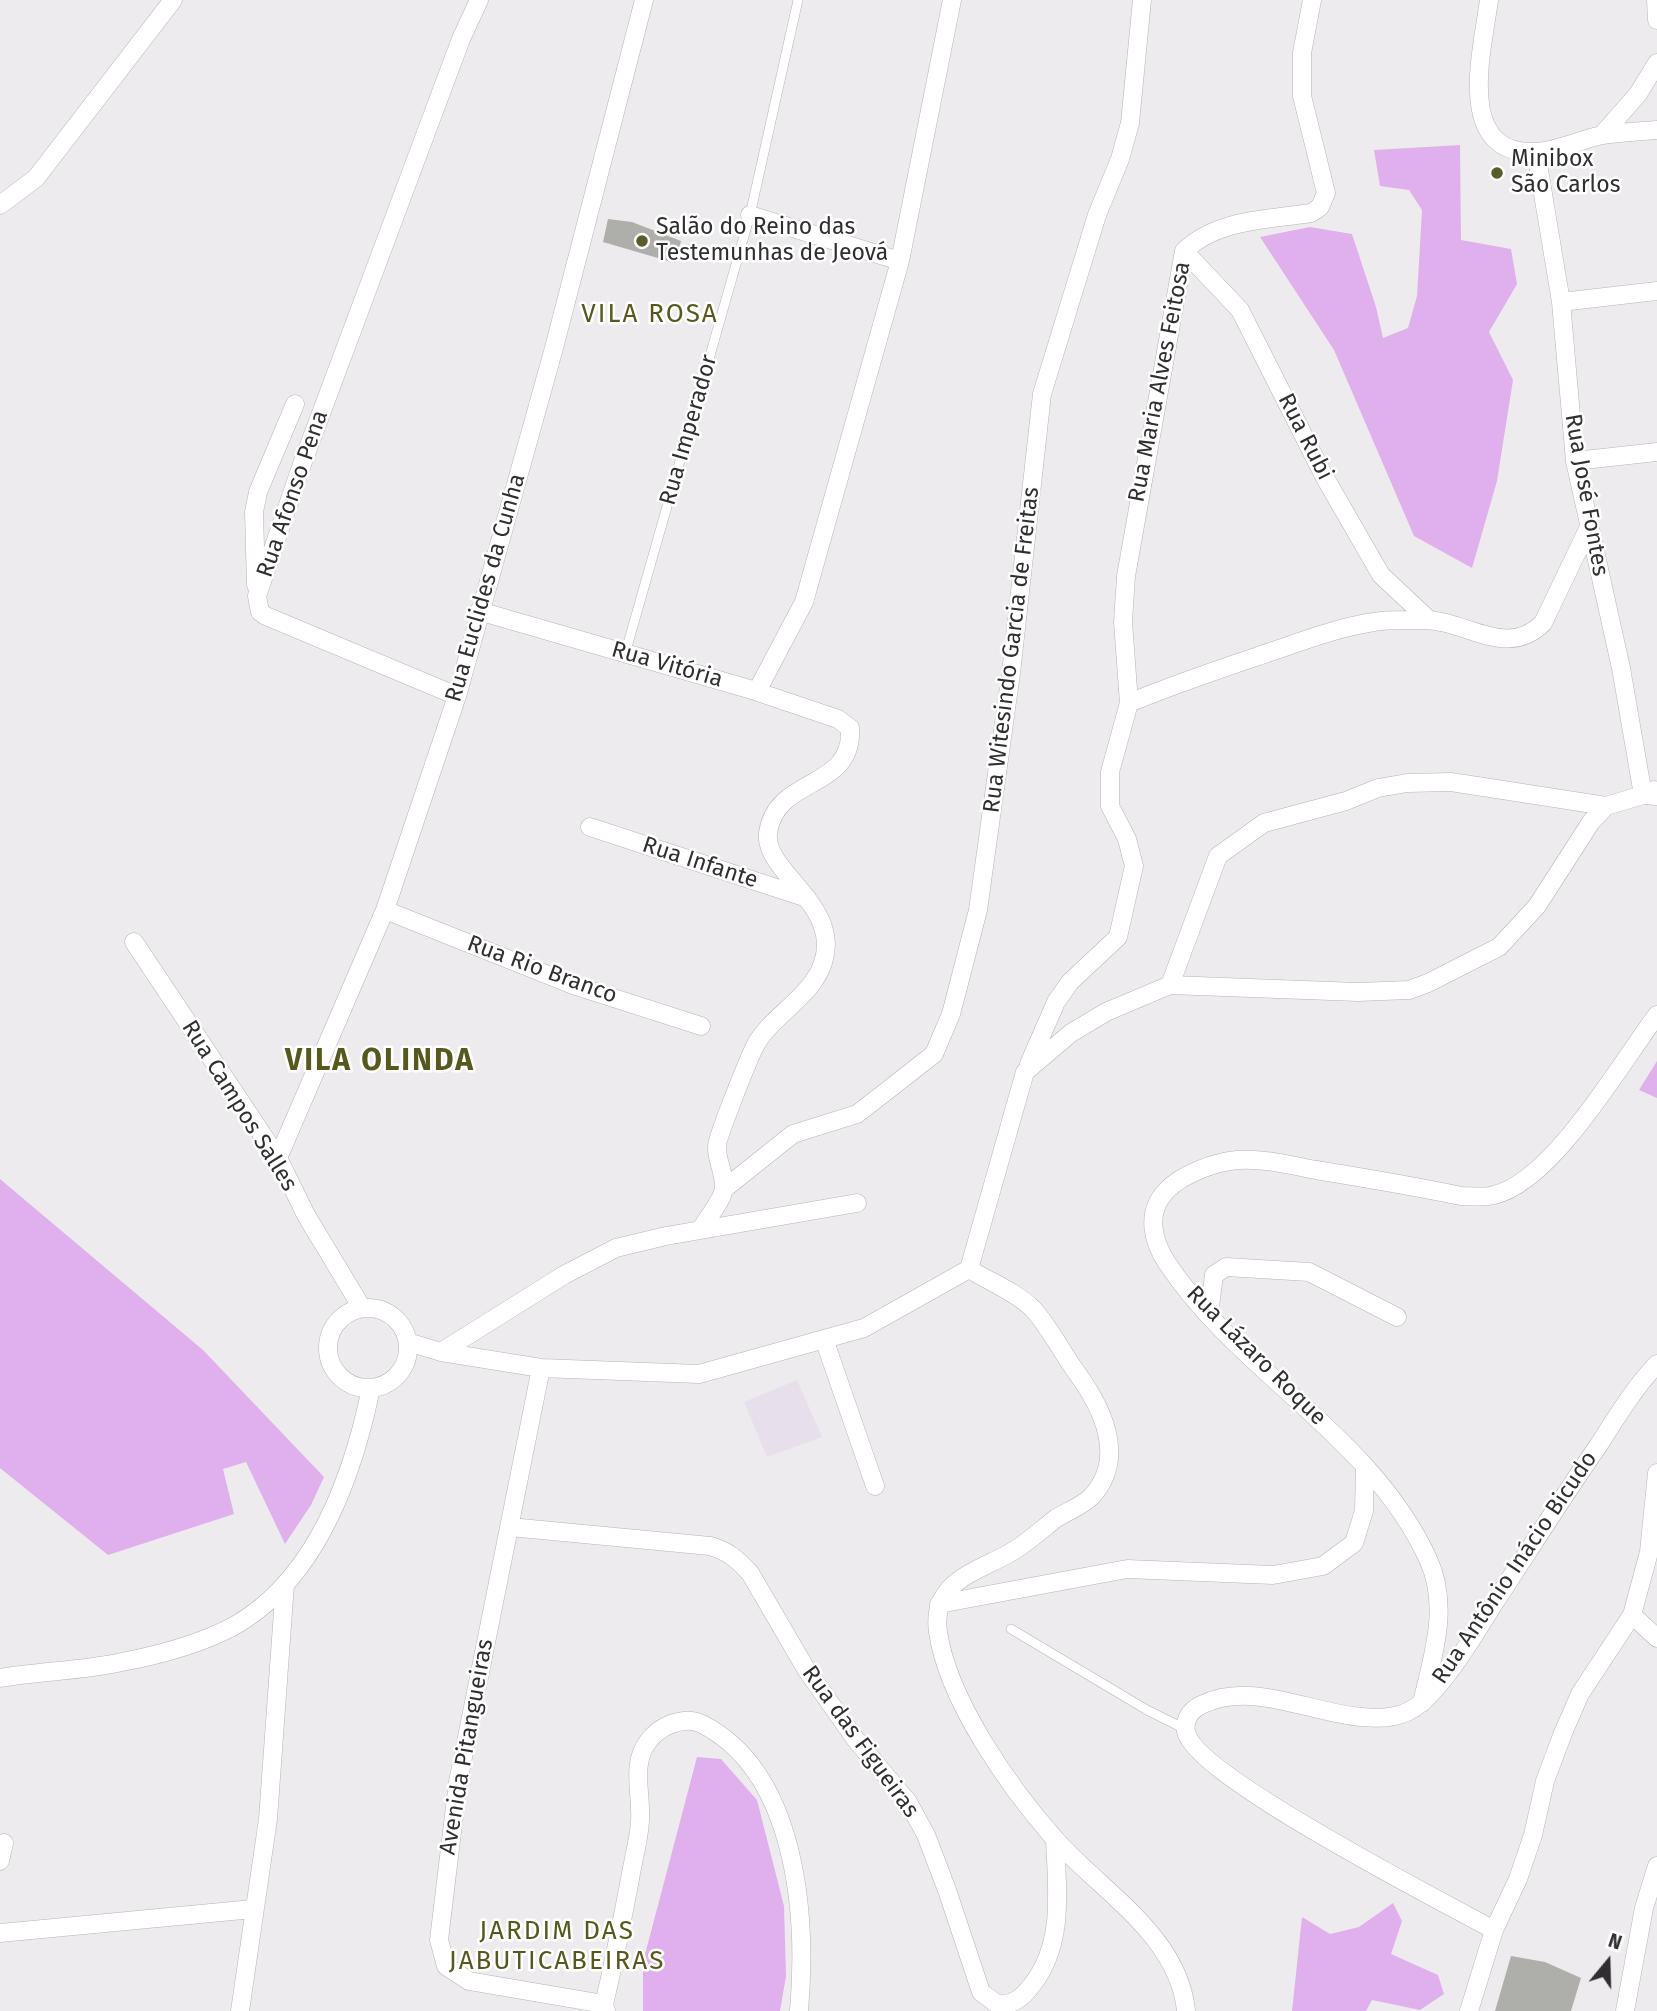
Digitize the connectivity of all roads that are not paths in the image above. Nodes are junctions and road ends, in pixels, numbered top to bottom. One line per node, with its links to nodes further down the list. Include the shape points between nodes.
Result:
1 (173, 0): 15 (street, via 36,178)
2 (479, 0): 25 (street, Rua Afonso Pena, via 301,467)
3 (644, 0): 26 (street, Rua Euclides da Cunha, via 554,348)
4 (798, 0): 16 (lane, Rua Imperador)
5 (952, 0): 18 (street)
6 (1142, 0): 43 (street, Rua Witesindo Garcia de Freitas, via 1130,123 1042,394 1011,673 979,897 951,1014 934,1054 857,1114 793,1134)
7 (1312, 0): 17 (street, Rua Maria Alves Feitosa, via 1302,53 1302,96 1325,182 1321,206 1311,214 1215,230)
8 (1489, 0): 14 (street, via 1478,85 1480,116 1498,141)
9 (1656, 0): 10 (street)
10 (1657, 20)
11 (1657, 63): 13 (street, via 1638,94)
12 (1657, 130): 13 (street)
13 (1602, 135): 14 (street)
14 (1536, 152): 20 (street, Rua José Fontes)
15 (0, 205)
16 (751, 215): 18 (street); 28 (lane, Rua Imperador)
17 (1184, 251): 27 (street, Rua Rubi, via 1240,310 1324,476 1381,575); 31 (street, Rua Maria Alves Feitosa, via 1126,576 1123,622)
18 (900, 261): 29 (street, via 804,602)
19 (1657, 291): 20 (street)
20 (1561, 302): 23 (street, Rua José Fontes)
21 (295, 404): 25 (street, via 254,512)
22 (1657, 452): 23 (street)
23 (1575, 461): 24 (street, Rua José Fontes)
24 (1589, 527): 27 (street, via 1543,623 1531,635 1497,638); 32 (street, Rua José Fontes)
25 (257, 596): 30 (street, Rua Afonso Pena, via 260,612 266,616)
26 (479, 611): 28 (street, Rua Vitória); 30 (street, Rua Euclides da Cunha)
27 (1429, 620): 31 (street, via 1377,621 1341,628)
28 (625, 654): 29 (street, Rua Vitória)
29 (757, 691): 35 (street, Rua Vitória, via 850,727 843,761 833,773 799,789 779,805 771,822 768,838 775,860)
30 (457, 696): 36 (street, Rua Euclides da Cunha)
31 (1129, 703): 41 (street, Rua Maria Alves Feitosa, via 1110,772 1110,807 1127,839 1134,866 1118,937 1070,982 1056,1002)
32 (1652, 793): 33 (street)
33 (1606, 806): 38 (street, via 1538,906 1499,947 1428,983 1409,990 1358,992); 38 (street, via 1451,782 1407,783 1265,823 1218,856)
34 (590, 827): 35 (street, Rua Infante)
35 (809, 899): 43 (street, via 822,921 825,956 816,978 755,1044 717,1145)
36 (385, 910): 40 (street, Rua Rio Branco, via 573,985); 42 (street, Rua Euclides da Cunha)
37 (134, 942): 42 (street, Rua Campos Salles)
38 (1170, 985): 41 (street, via 1106,1012)
39 (1657, 1015): 48 (street, Rua Lázaro Roque, via 1562,1147 1531,1177 1492,1196 1461,1196 1256,1160 1207,1167 1169,1187 1157,1200 1152,1218 1155,1236 1167,1262)
40 (701, 1026)
41 (1025, 1072): 46 (street)
42 (278, 1158): 47 (street, Rua Campos Salles)
43 (724, 1189): 45 (street)
44 (857, 1203): 45 (street)
45 (701, 1230): 52 (street, via 616,1248)
46 (969, 1269): 50 (street, via 864,1328); 61 (street, via 1031,1307 1097,1401 1109,1441 1110,1468 1091,1497 1011,1552 962,1576)
47 (362, 1308): 51 (street, via 387,1312 405,1330); 55 (street, via 349,1312 331,1332 330,1359 345,1380)
48 (1209, 1314): 49 (street, via 1214,1275 1226,1267 1309,1272); 56 (street, Rua Lázaro Roque)
49 (1397, 1317)
50 (824, 1339): 54 (street, via 699,1374); 58 (street)
51 (408, 1342): 52 (street); 55 (street, via 403,1368 384,1385)
52 (440, 1352): 54 (street)
53 (1657, 1364): 66 (street, Rua Antônio Inácio Bicudo, via 1576,1478 1470,1642)
54 (541, 1368): 59 (street, Avenida Pitangueiras)
55 (371, 1388): 60 (street, via 359,1445 330,1520)
56 (1365, 1467): 61 (street, via 1364,1511 1354,1543 1323,1566 1273,1575 1127,1569); 66 (street, Rua Lázaro Roque, via 1408,1522 1438,1589 1440,1620)
57 (1657, 1473): 62 (street, via 1649,1552)
58 (875, 1486)
59 (510, 1527): 68 (street, Rua das Figueiras, via 710,1546 738,1560 829,1704 908,1802 926,1835 981,1992 997,2004 1021,1997 1052,1951); 75 (street, Avenida Pitangueiras, via 458,1782 440,1947 446,1966 469,1981)
60 (285, 1584): 65 (street, via 233,1626 180,1647 119,1663); 72 (street, via 268,1819)
61 (939, 1604): 68 (street, via 942,1645 972,1723)
62 (1632, 1615): 64 (street); 73 (street, via 1580,1694 1563,1732 1518,1879)
63 (1011, 1629): 67 (lane)
64 (1657, 1637)
65 (0, 1678)
66 (1422, 1703): 67 (street, Rua Antônio Inácio Bicudo, via 1402,1716 1360,1717 1301,1704 1226,1697 1193,1709)
67 (1185, 1728): 73 (street, via 1194,1749 1220,1771)
68 (1055, 1839): 78 (street, via 1158,1945 1177,1976)
69 (4, 1843): 70 (street)
70 (0, 1861)
71 (1657, 1866): 80 (street, via 1644,1908)
72 (253, 1909): 74 (street); 76 (street)
73 (1494, 1930): 79 (street)
74 (0, 1933)
75 (605, 2008): 77 (street, via 640,1821 638,1775 647,1742 675,1721 697,1721 731,1743 762,1782 781,1823 802,1921)
76 (240, 2011)
77 (799, 2011)
78 (1186, 2011)
79 (1469, 2011)
80 (1625, 2011)

